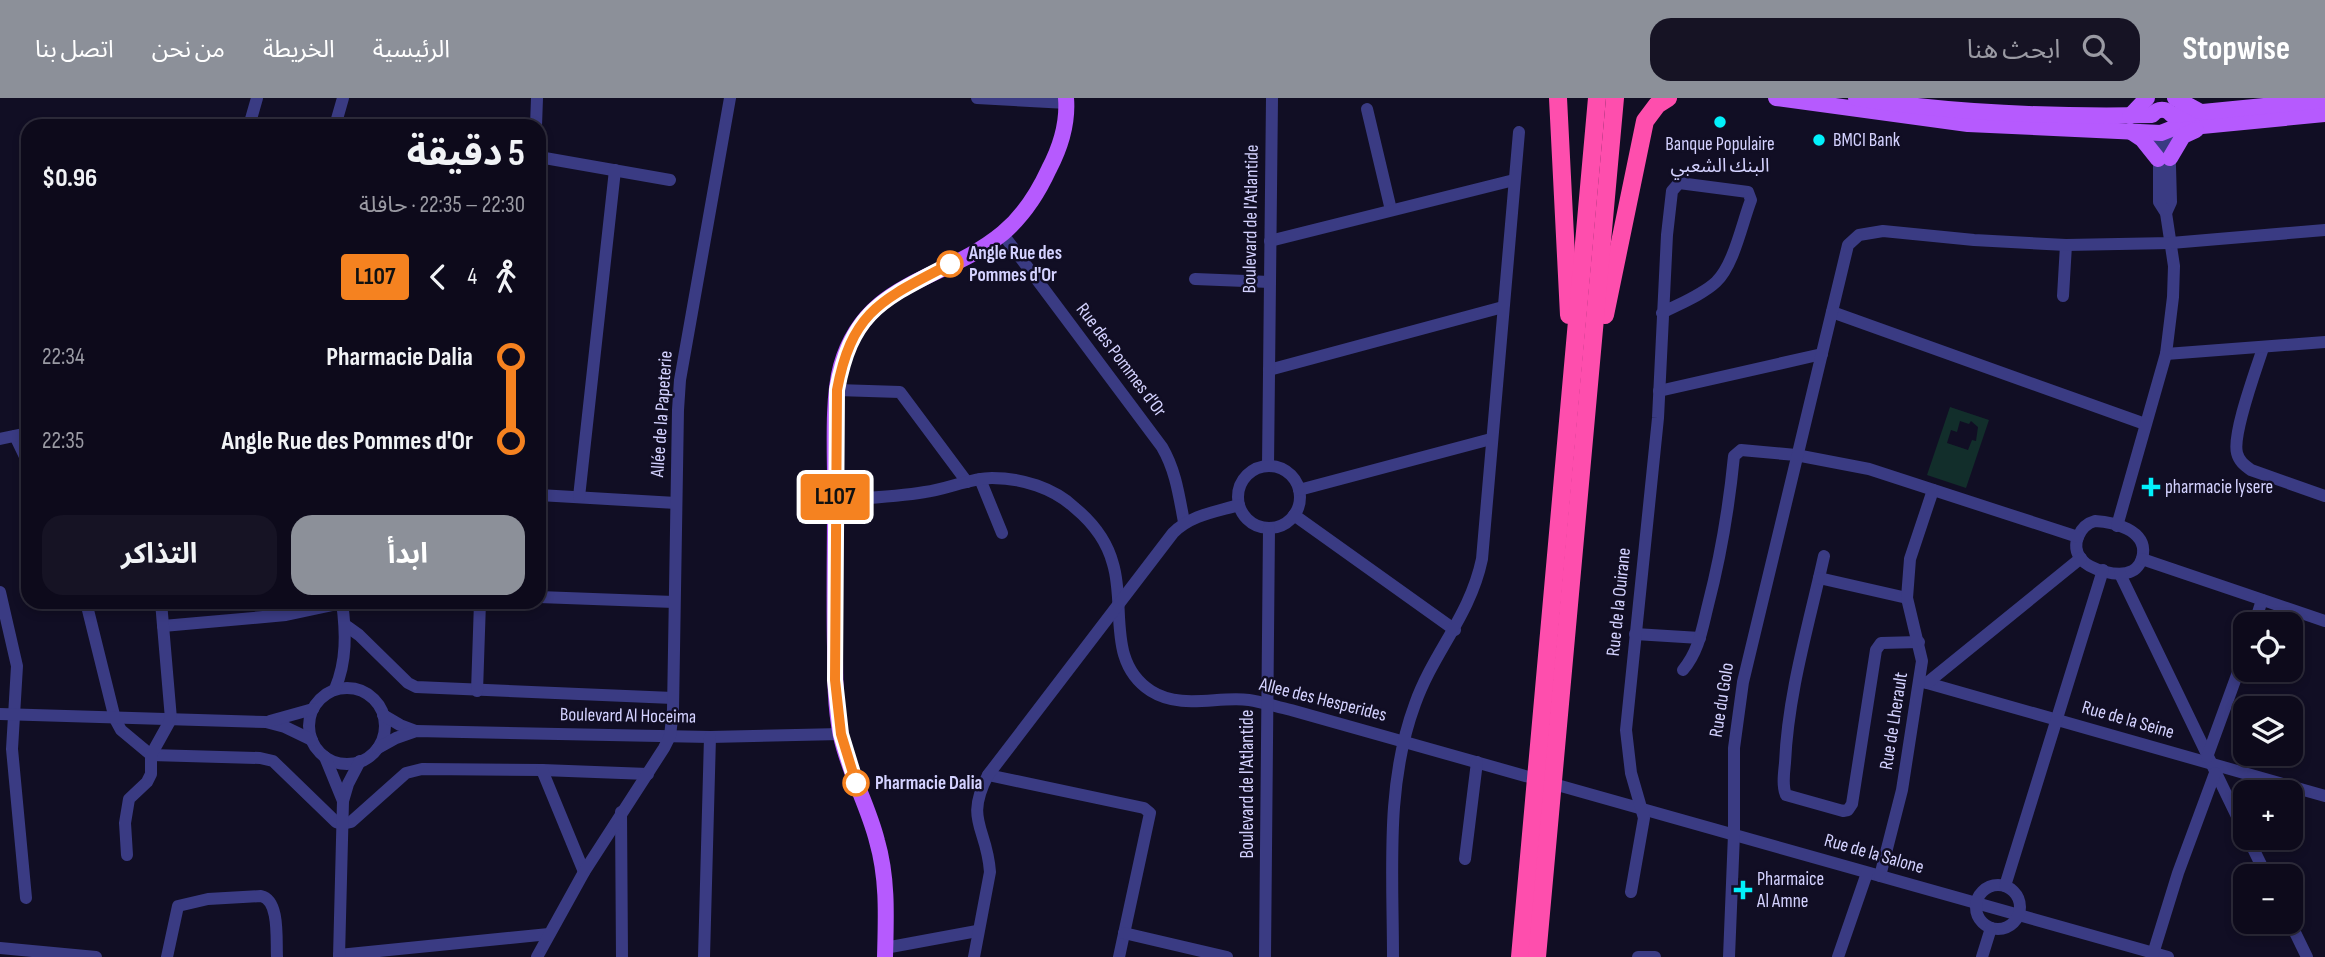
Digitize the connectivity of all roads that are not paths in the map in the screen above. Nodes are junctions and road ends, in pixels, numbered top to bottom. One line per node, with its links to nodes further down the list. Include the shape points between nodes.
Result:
1 (257, 98): 18 (street)
2 (343, 98): 19 (street)
3 (537, 98): 20 (street)
4 (730, 98): 63 (street, Allée de la Papeterie, via 680,380)
5 (977, 98): 14 (street)
6 (1272, 98): 32 (street, Boulevard de l'Atlantide)
7 (1558, 98): 45 (highway)
8 (1597, 98): 45 (highway)
9 (1615, 98): 49 (highway)
10 (1668, 98): 49 (highway, via 1645,121)
11 (1776, 98): 22 (main road, via 1968,124)
12 (1859, 98): 22 (main road)
13 (2325, 100): 21 (main road)
14 (1066, 101): 31 (main road, via 1064,131 1039,191)
15 (1367, 109): 29 (street)
16 (2162, 114): 21 (main road); 22 (main road); 22 (main road); 25 (street)
17 (2325, 114): 21 (main road)
18 (251, 119)
19 (337, 119)
20 (536, 119)
21 (2202, 120): 25 (main road)
22 (2130, 123): 25 (main road)
23 (1519, 132): 28 (street)
24 (546, 158): 26 (street)
25 (2164, 158): 33 (street)
26 (615, 170): 27 (street); 61 (street)
27 (670, 180)
28 (1514, 180): 29 (street); 38 (street)
29 (1391, 210): 32 (street)
30 (2325, 230): 33 (street)
31 (1002, 233): 47 (main road, via 889,295 862,321 849,345); 66 (street, Rue des Pommes d'Or, via 1162,447 1176,479)
32 (1270, 241): 36 (street, Boulevard de l'Atlantide)
33 (2171, 243): 34 (street); 44 (street, via 2174,297)
34 (2066, 244): 37 (street); 39 (street, Rue du Golo, via 1883,231 1859,235 1844,256)
35 (1195, 279): 36 (street)
36 (1270, 282): 46 (street, Boulevard de l'Atlantide)
37 (2063, 296)
38 (1503, 307): 46 (street); 53 (street)
39 (1832, 312): 43 (street, Rue du Golo); 50 (street)
40 (1662, 313): 40 (street, Rue de la Ouirane, via 1674,187 1679,183 1748,192 1751,200 1721,276); 48 (street, Rue de la Ouirane)
41 (2325, 342): 42 (street)
42 (2263, 348): 44 (street); 60 (street, via 2239,429 2237,454 2251,470)
43 (1822, 354): 48 (street); 54 (street, Rue du Golo)
44 (2166, 355): 50 (street)
45 (1573, 369): 164 (highway)
46 (1269, 370): 55 (street, Boulevard de l'Atlantide)
47 (837, 390): 56 (street, via 900,392); 62 (main road)
48 (1659, 391): 93 (street, Rue de la Ouirane)
49 (1587, 401): 165 (highway)
50 (2145, 424): 67 (street)
51 (21, 435): 52 (street)
52 (0, 439)
53 (1492, 439): 57 (street); 92 (street, via 1482,559 1471,599)
54 (1796, 455): 58 (street, via 1869,468); 94 (street, via 1745,449 1734,456 1720,562); 134 (street, Rue du Golo, via 1743,682 1734,748)
55 (1268, 466): 57 (street, via 1289,473); 64 (street, via 1246,477 1239,490)
56 (974, 481): 62 (street, Allee des Hesperides, via 926,492); 69 (street); 82 (street, Allee des Hesperides, via 1018,481 1068,501 1103,540 1113,564)
57 (1299, 490): 65 (street)
58 (1933, 490): 70 (street); 79 (street, Rue de Lherault, via 1910,552)
59 (546, 495): 61 (street)
60 (2325, 496)
61 (579, 497): 63 (street)
62 (835, 500): 113 (main road, via 835,680)
63 (676, 503): 81 (street, Allée de la Papeterie)
64 (1239, 505): 66 (street); 68 (street, via 1252,523)
65 (1294, 515): 68 (street); 92 (street)
66 (1184, 522): 82 (street)
67 (2117, 526): 70 (street, via 2092,522); 73 (street, via 2139,537)
68 (1269, 528): 104 (street, Boulevard de l'Atlantide)
69 (1002, 533)
70 (2078, 537): 72 (street)
71 (1824, 556): 76 (street)
72 (2081, 558): 74 (street); 98 (street)
73 (2142, 559): 75 (street, via 2133,571); 80 (street)
74 (2103, 570): 75 (street); 110 (street)
75 (2120, 575): 123 (street)
76 (1819, 578): 79 (street); 95 (street, via 1788,723 1786,795 1849,810 1877,647)
77 (0, 592): 106 (street, via 17,666)
78 (546, 597): 81 (street)
79 (1907, 598): 95 (street, Rue de Lherault)
80 (2262, 600): 88 (street); 89 (street)
81 (674, 602): 103 (street, Allée de la Papeterie)
82 (1118, 607): 104 (street, Allee des Hesperides, via 1126,662 1151,691 1201,703 1248,700); 126 (street)
83 (88, 609): 108 (street)
84 (162, 609): 91 (street)
85 (313, 609): 91 (street)
86 (344, 609): 90 (street)
87 (480, 609): 102 (street)
88 (2258, 612)
89 (2325, 621)
90 (345, 625): 96 (street); 102 (street, via 411,685)
91 (163, 626): 109 (street)
92 (1455, 630): 117 (street, via 1424,683)
93 (1635, 634): 94 (street); 130 (street, Rue de la Ouirane, via 1626,730 1631,773)
94 (1700, 638): 97 (street)
95 (1919, 642): 98 (street, Rue de Lherault)
96 (345, 655): 100 (street); 101 (street)
97 (1683, 670)
98 (1924, 682): 110 (street, Rue de la Seine); 138 (street, Rue de Lherault, via 1889,848)
99 (2236, 682): 123 (street)
100 (335, 690): 101 (street); 105 (street)
101 (361, 690): 107 (street, via 379,704)
102 (477, 691): 103 (street)
103 (673, 698): 114 (street, Allée de la Papeterie)
104 (1266, 704): 117 (street, Allee des Hesperides); 162 (street, Boulevard de l'Atlantide)
105 (313, 709): 111 (street); 116 (street, via 309,724)
106 (7, 715): 108 (street); 141 (street)
107 (383, 715): 112 (street, Boulevard Al Hoceima); 118 (street, via 383,738)
108 (115, 719): 109 (street); 119 (street, via 121,730)
109 (172, 719): 111 (street); 119 (street)
110 (2057, 719): 123 (street, Rue de la Seine); 139 (street)
111 (266, 722): 116 (street)
112 (415, 731): 114 (street, Boulevard Al Hoceima); 118 (street, Boulevard Al Hoceima)
113 (841, 734): 115 (street, Boulevard Al Hoceima); 150 (main road, via 877,841 885,880)
114 (670, 736): 115 (street, Boulevard Al Hoceima); 125 (street)
115 (710, 737): 158 (street)
116 (312, 740): 120 (street)
117 (1404, 741): 122 (street, Allee des Hesperides); 163 (street, via 1392,811)
118 (377, 748): 121 (street)
119 (151, 755): 133 (street, via 268,759 331,820); 135 (street, via 147,782 132,793 125,809)
120 (325, 757): 121 (street, via 348,764); 129 (street)
121 (360, 761): 129 (street)
122 (1477, 762): 127 (street, Allee des Hesperides); 136 (street)
123 (2211, 765): 128 (street, Rue de la Seine); 131 (street); 151 (street)
124 (542, 770): 125 (street); 133 (street, via 413,770 360,816); 137 (street)
125 (648, 775): 132 (street)
126 (988, 775): 145 (street, via 976,803 990,872); 146 (street, via 1148,810 1151,817)
127 (1569, 789): 130 (street, Rue de la Salone)
128 (2325, 796)
129 (343, 801): 133 (street)
130 (1643, 809): 134 (street, Rue de la Salone); 140 (street, Rue de la Ouirane)
131 (2233, 809)
132 (621, 812): 137 (street); 157 (street)
133 (342, 824): 152 (street)
134 (1734, 835): 138 (street, Rue de la Salone); 168 (street, Rue du Golo)
135 (127, 855)
136 (1465, 859)
137 (584, 872): 147 (street)
138 (1873, 875): 142 (street, Rue de la Salone); 169 (street, Rue de Lherault)
139 (2006, 886): 142 (street, via 1985,890); 143 (street, via 2018,898)
140 (1631, 892)
141 (26, 898)
142 (1977, 903): 143 (street, Rue de la Salone); 144 (street, via 1979,918)
143 (2019, 915): 144 (street, via 2008,927); 151 (street, Rue de la Salone)
144 (1991, 928): 170 (street)
145 (977, 931): 150 (street); 159 (street)
146 (1124, 933): 160 (street); 161 (street)
147 (550, 934): 152 (street); 156 (street)
148 (2296, 934): 172 (street)
149 (0, 948): 153 (street)
150 (885, 952)
151 (2153, 955): 171 (street, Rue de la Salone)
152 (339, 956)
153 (96, 957)
154 (167, 957): 155 (street, via 178,906 261,895 273,904)
155 (277, 957)
156 (537, 957)
157 (622, 957)
158 (704, 957)
159 (974, 957)
160 (1119, 957)
161 (1227, 957)
162 (1265, 957)
163 (1393, 957)
164 (1520, 957)
165 (1537, 957)
166 (1639, 957): 167 (street)
167 (1655, 957)
168 (1729, 957)
169 (1838, 957)
170 (1982, 957)
171 (2168, 957)
172 (2308, 957): 173 (street)
173 (2320, 957)

